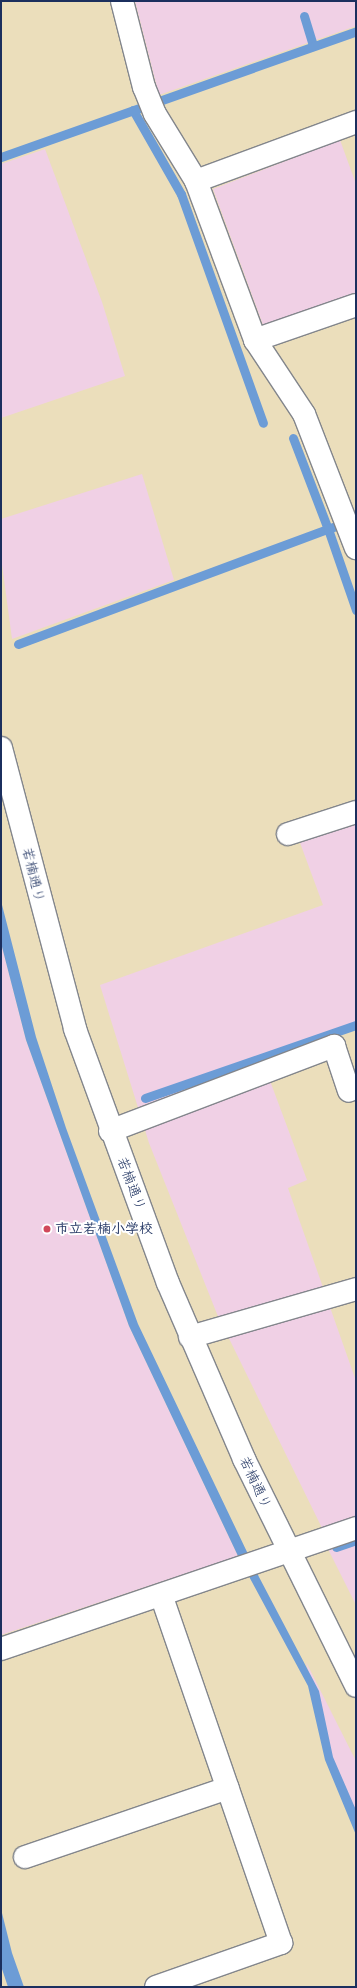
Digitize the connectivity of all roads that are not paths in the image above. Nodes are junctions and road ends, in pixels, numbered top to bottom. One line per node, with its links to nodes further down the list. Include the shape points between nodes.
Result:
1 (122, 1): 3 (street, via 144,87 155,114)
2 (356, 122): 3 (street)
3 (196, 181): 5 (street)
4 (356, 305): 5 (street)
5 (255, 340): 6 (street, via 304,414)
6 (349, 505): 7 (street)
7 (356, 548)
8 (1, 748): 12 (street, 若楠通り, via 75,1029)
9 (356, 812): 10 (street)
10 (288, 834)
11 (349, 1090): 12 (street, via 334,1046)
12 (110, 1131): 14 (street, 若楠通り)
13 (356, 1289): 14 (street)
14 (190, 1337): 16 (street, 若楠通り)
15 (356, 1528): 16 (street)
16 (288, 1552): 17 (street); 19 (street, 若楠通り)
17 (161, 1596): 18 (street); 20 (street)
18 (1, 1649)
19 (356, 1686)
20 (228, 1788): 21 (street); 22 (street, via 281,1943)
21 (25, 1857)
22 (156, 1987)

